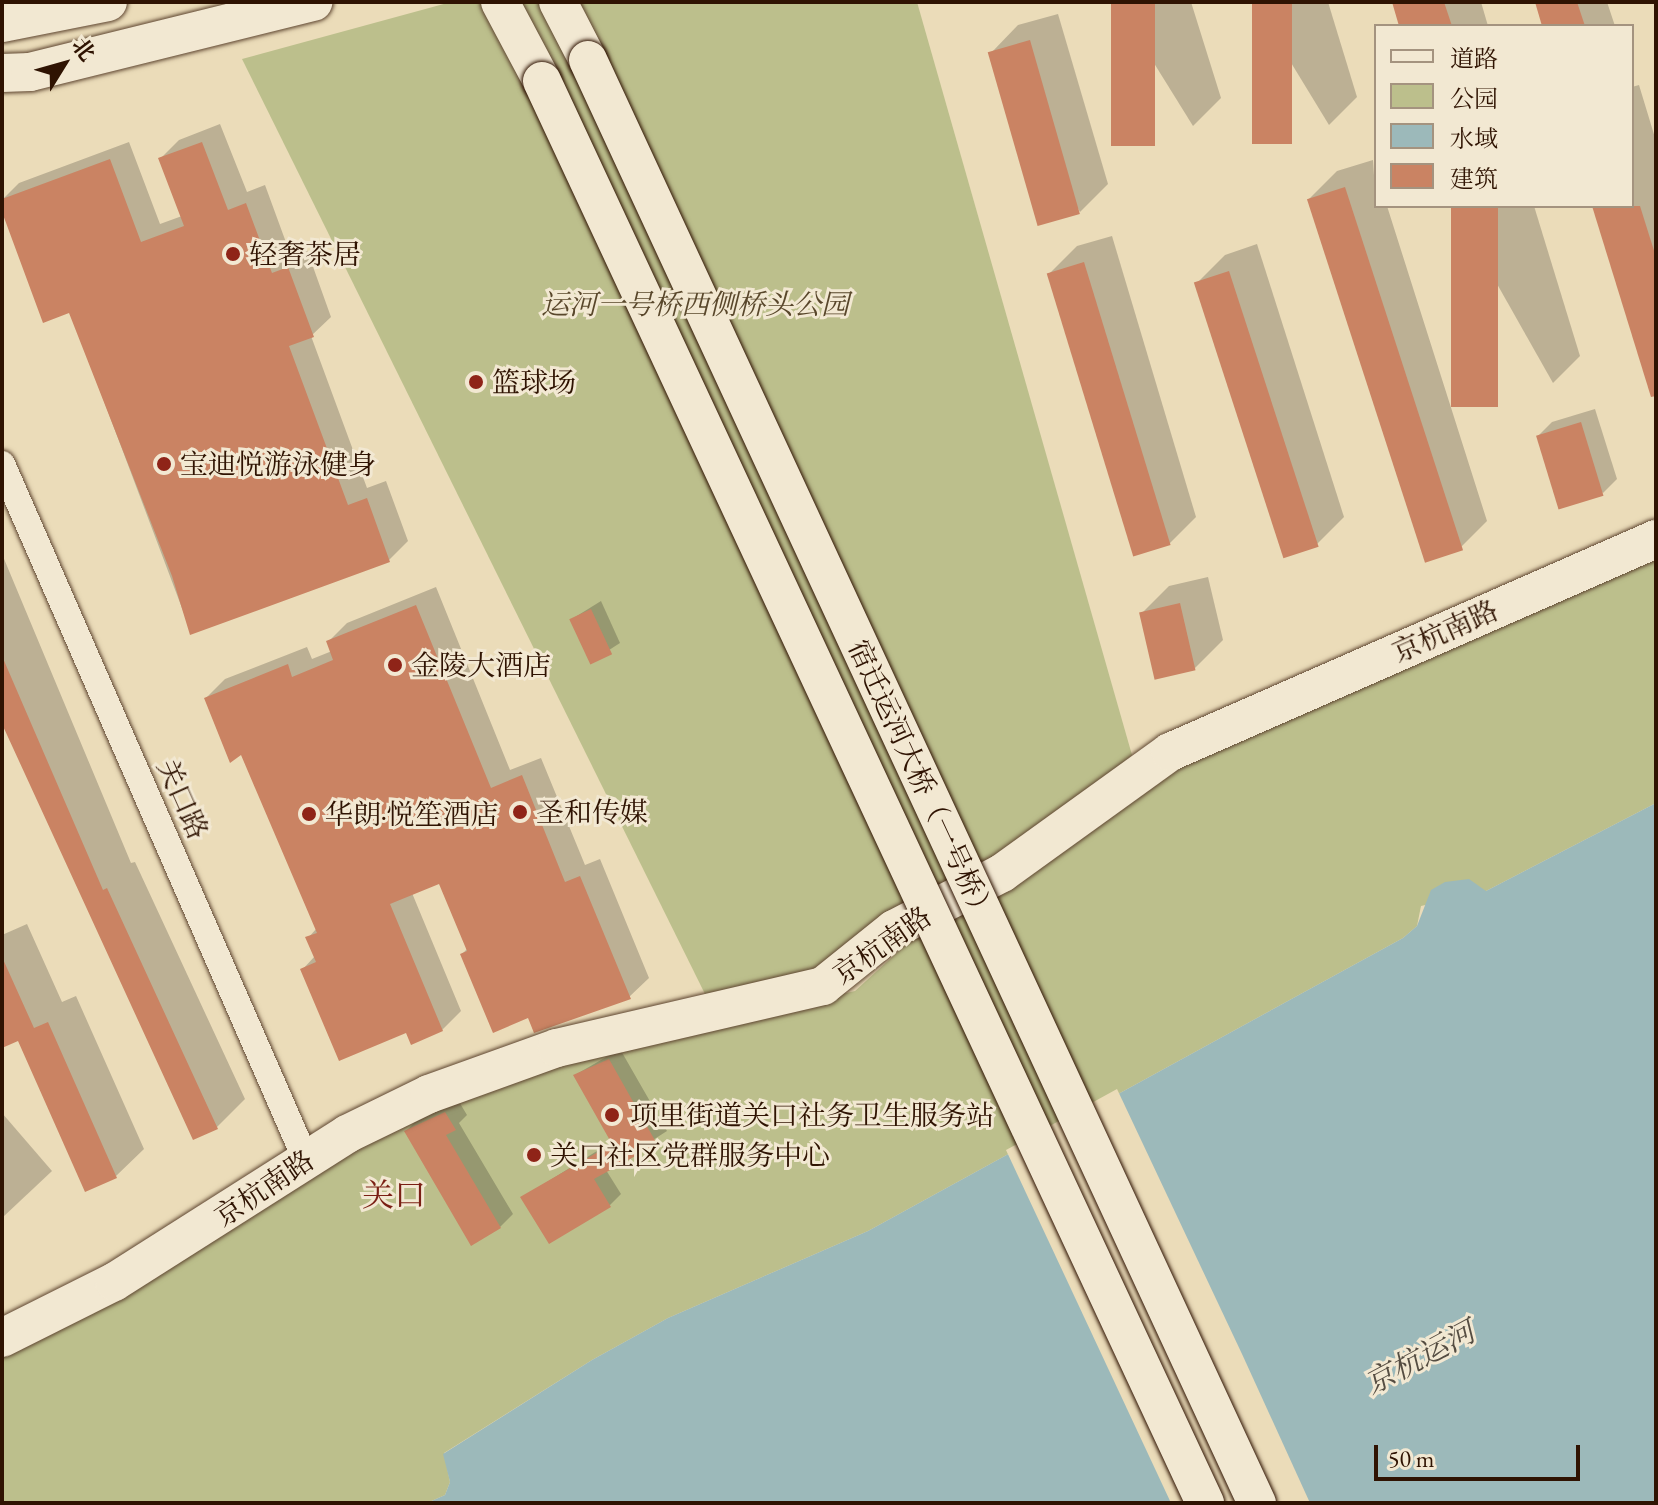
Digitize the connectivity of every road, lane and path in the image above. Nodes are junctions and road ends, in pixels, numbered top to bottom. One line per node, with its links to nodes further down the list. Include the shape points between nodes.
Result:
1 (108, 2): 5 (main road)
2 (313, 2): 6 (main road, via 30,72)
3 (500, 2): 11 (main road, 宿迁运河大桥（一号桥）, bridge, via 542,81)
4 (558, 2): 12 (main road, 宿迁运河大桥（一号桥）, bridge)
5 (2, 23)
6 (2, 73)
7 (2, 464): 9 (street, 关口路)
8 (1656, 539): 9 (main road, 京杭南路, via 1170,752 1002,873 894,929 823,986 637,1027 493,1069 359,1127)
9 (306, 1160): 10 (main road, 京杭南路, via 114,1282)
10 (2, 1338)
11 (1205, 1503)
12 (1257, 1503)

